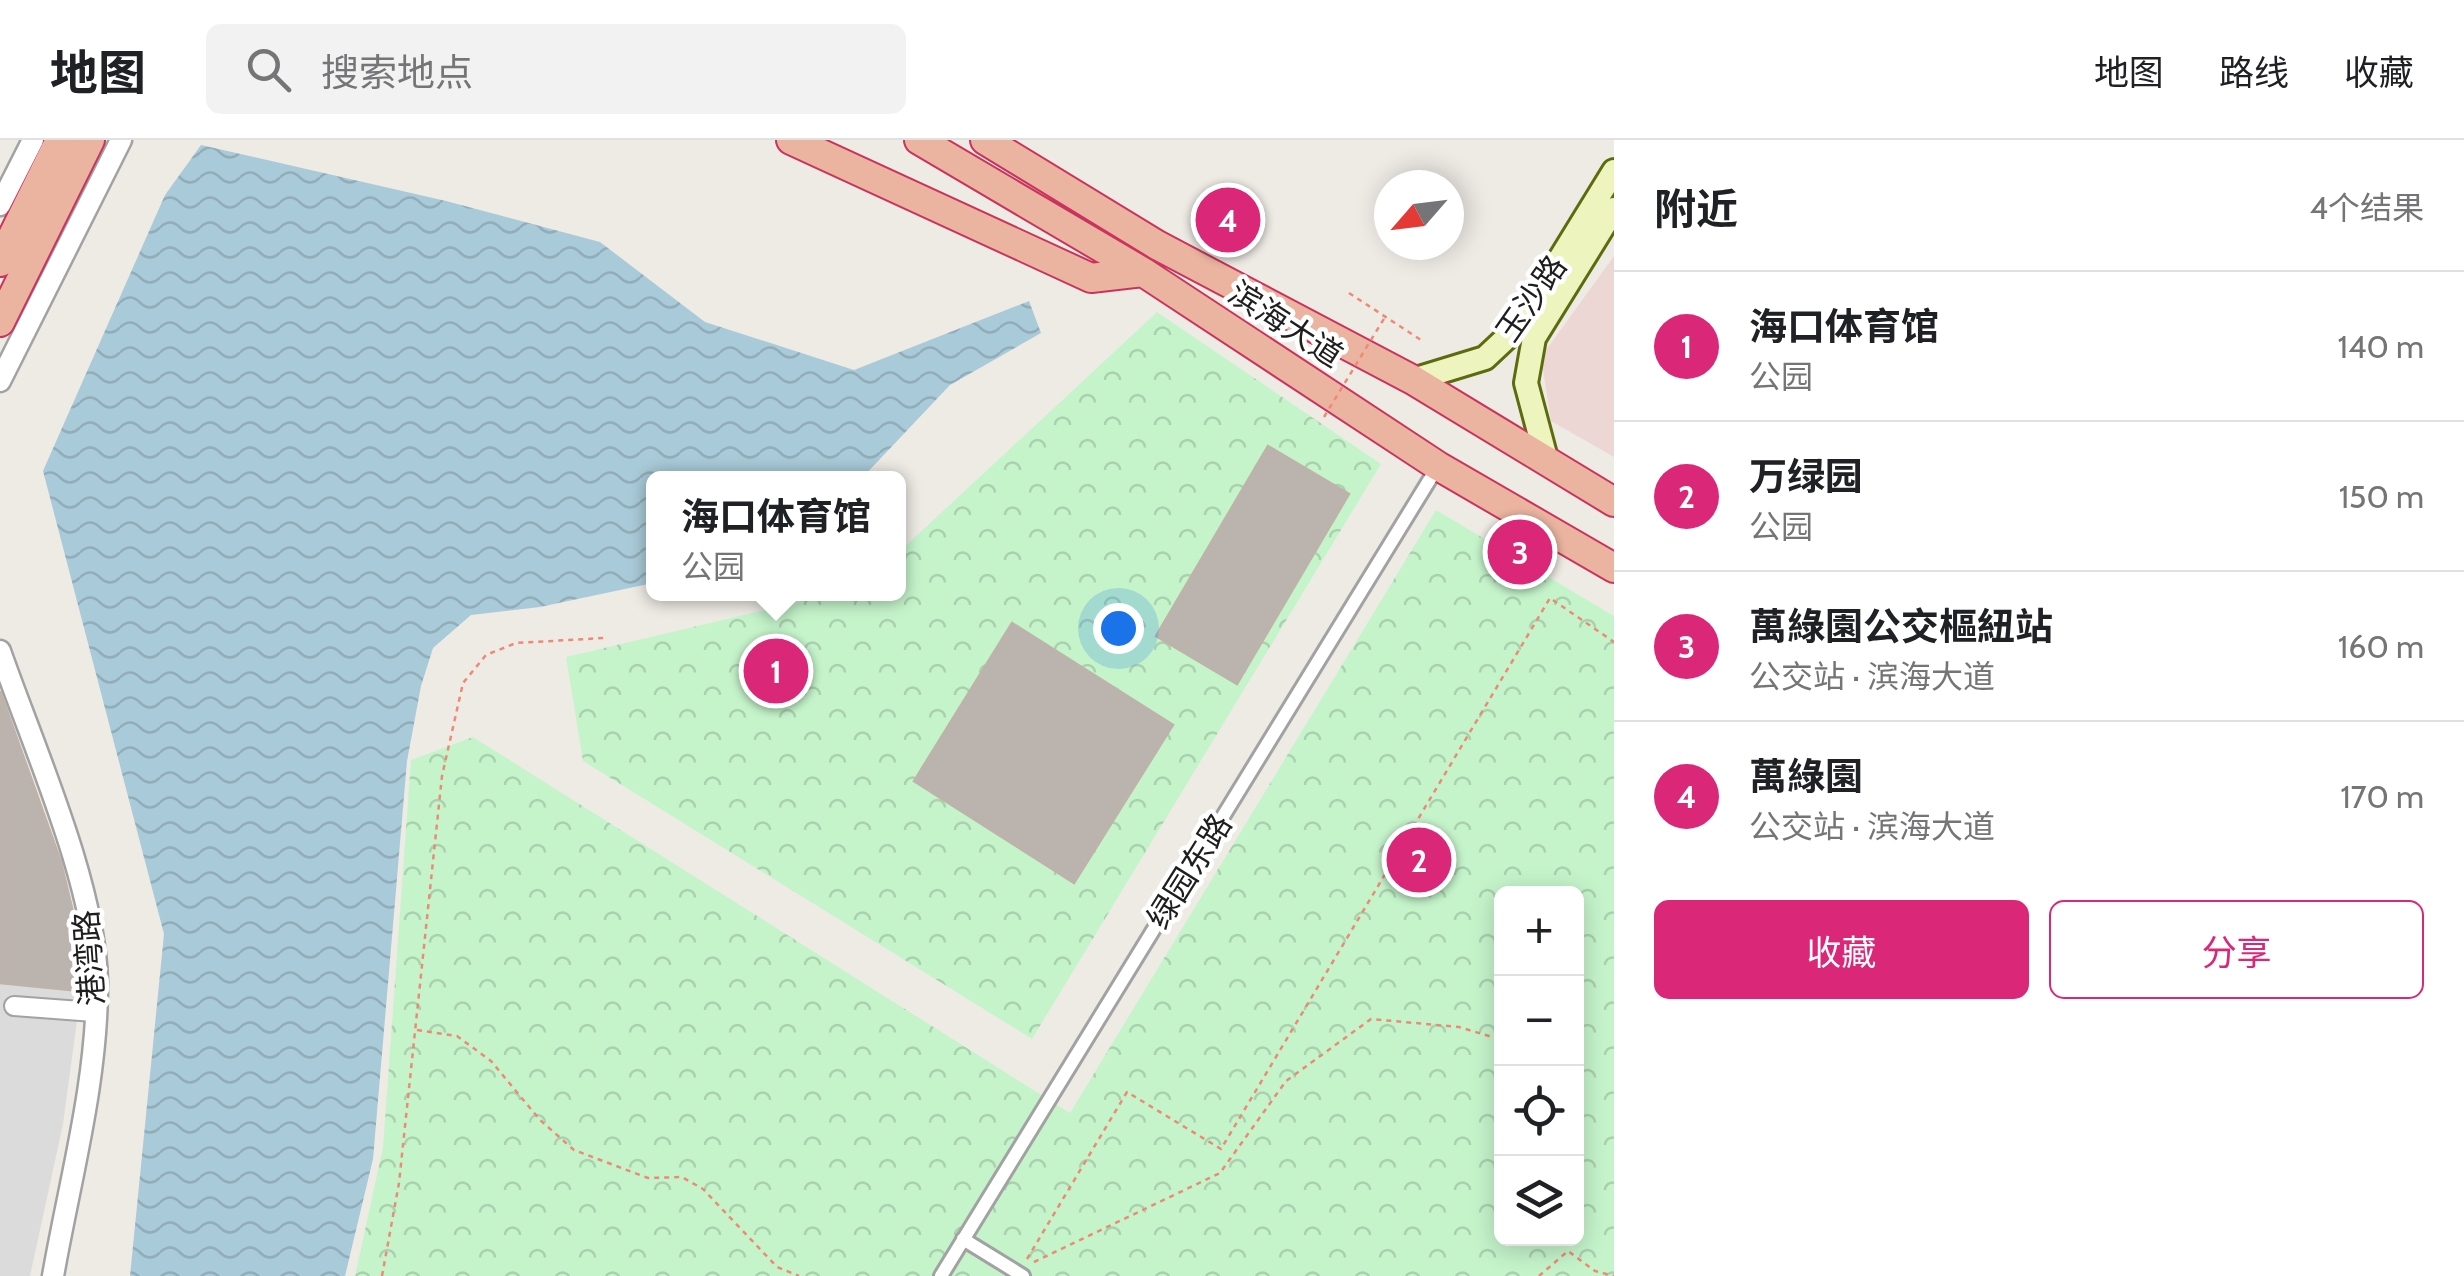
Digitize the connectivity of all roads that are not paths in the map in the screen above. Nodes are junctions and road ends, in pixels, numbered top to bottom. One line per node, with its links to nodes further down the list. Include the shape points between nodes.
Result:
1 (90, 140): 13 (highway)
2 (122, 140): 15 (street)
3 (791, 140): 12 (highway, via 1091,278)
4 (832, 140): 12 (highway, via 1087,260)
5 (919, 140): 12 (highway, 滨海大道)
6 (985, 140): 14 (highway, 滨海大道, via 1157,245)
7 (52, 141): 9 (street); 11 (highway)
8 (1614, 171): 14 (main road, 玉沙路, via 1518,327 1485,358)
9 (0, 205)
10 (1614, 209): 16 (main road, 玉沙路, via 1534,338 1526,383)
11 (0, 262)
12 (1143, 272): 17 (highway, 滨海大道)
13 (0, 322)
14 (1413, 380): 16 (highway, 滨海大道)
15 (0, 381)
16 (1547, 462): 18 (highway, 滨海大道)
17 (1438, 466): 19 (highway, 滨海大道); 23 (street, 绿园东路)
18 (1614, 502)
19 (1614, 568)
20 (0, 651): 22 (street, 港湾路, via 86,899)
21 (14, 1006): 22 (street)
22 (94, 1012): 24 (street, 港湾路, via 88,1099)
23 (963, 1239): 25 (street, 绿园东路); 26 (street)
24 (53, 1276)
25 (941, 1276)
26 (1023, 1276)

